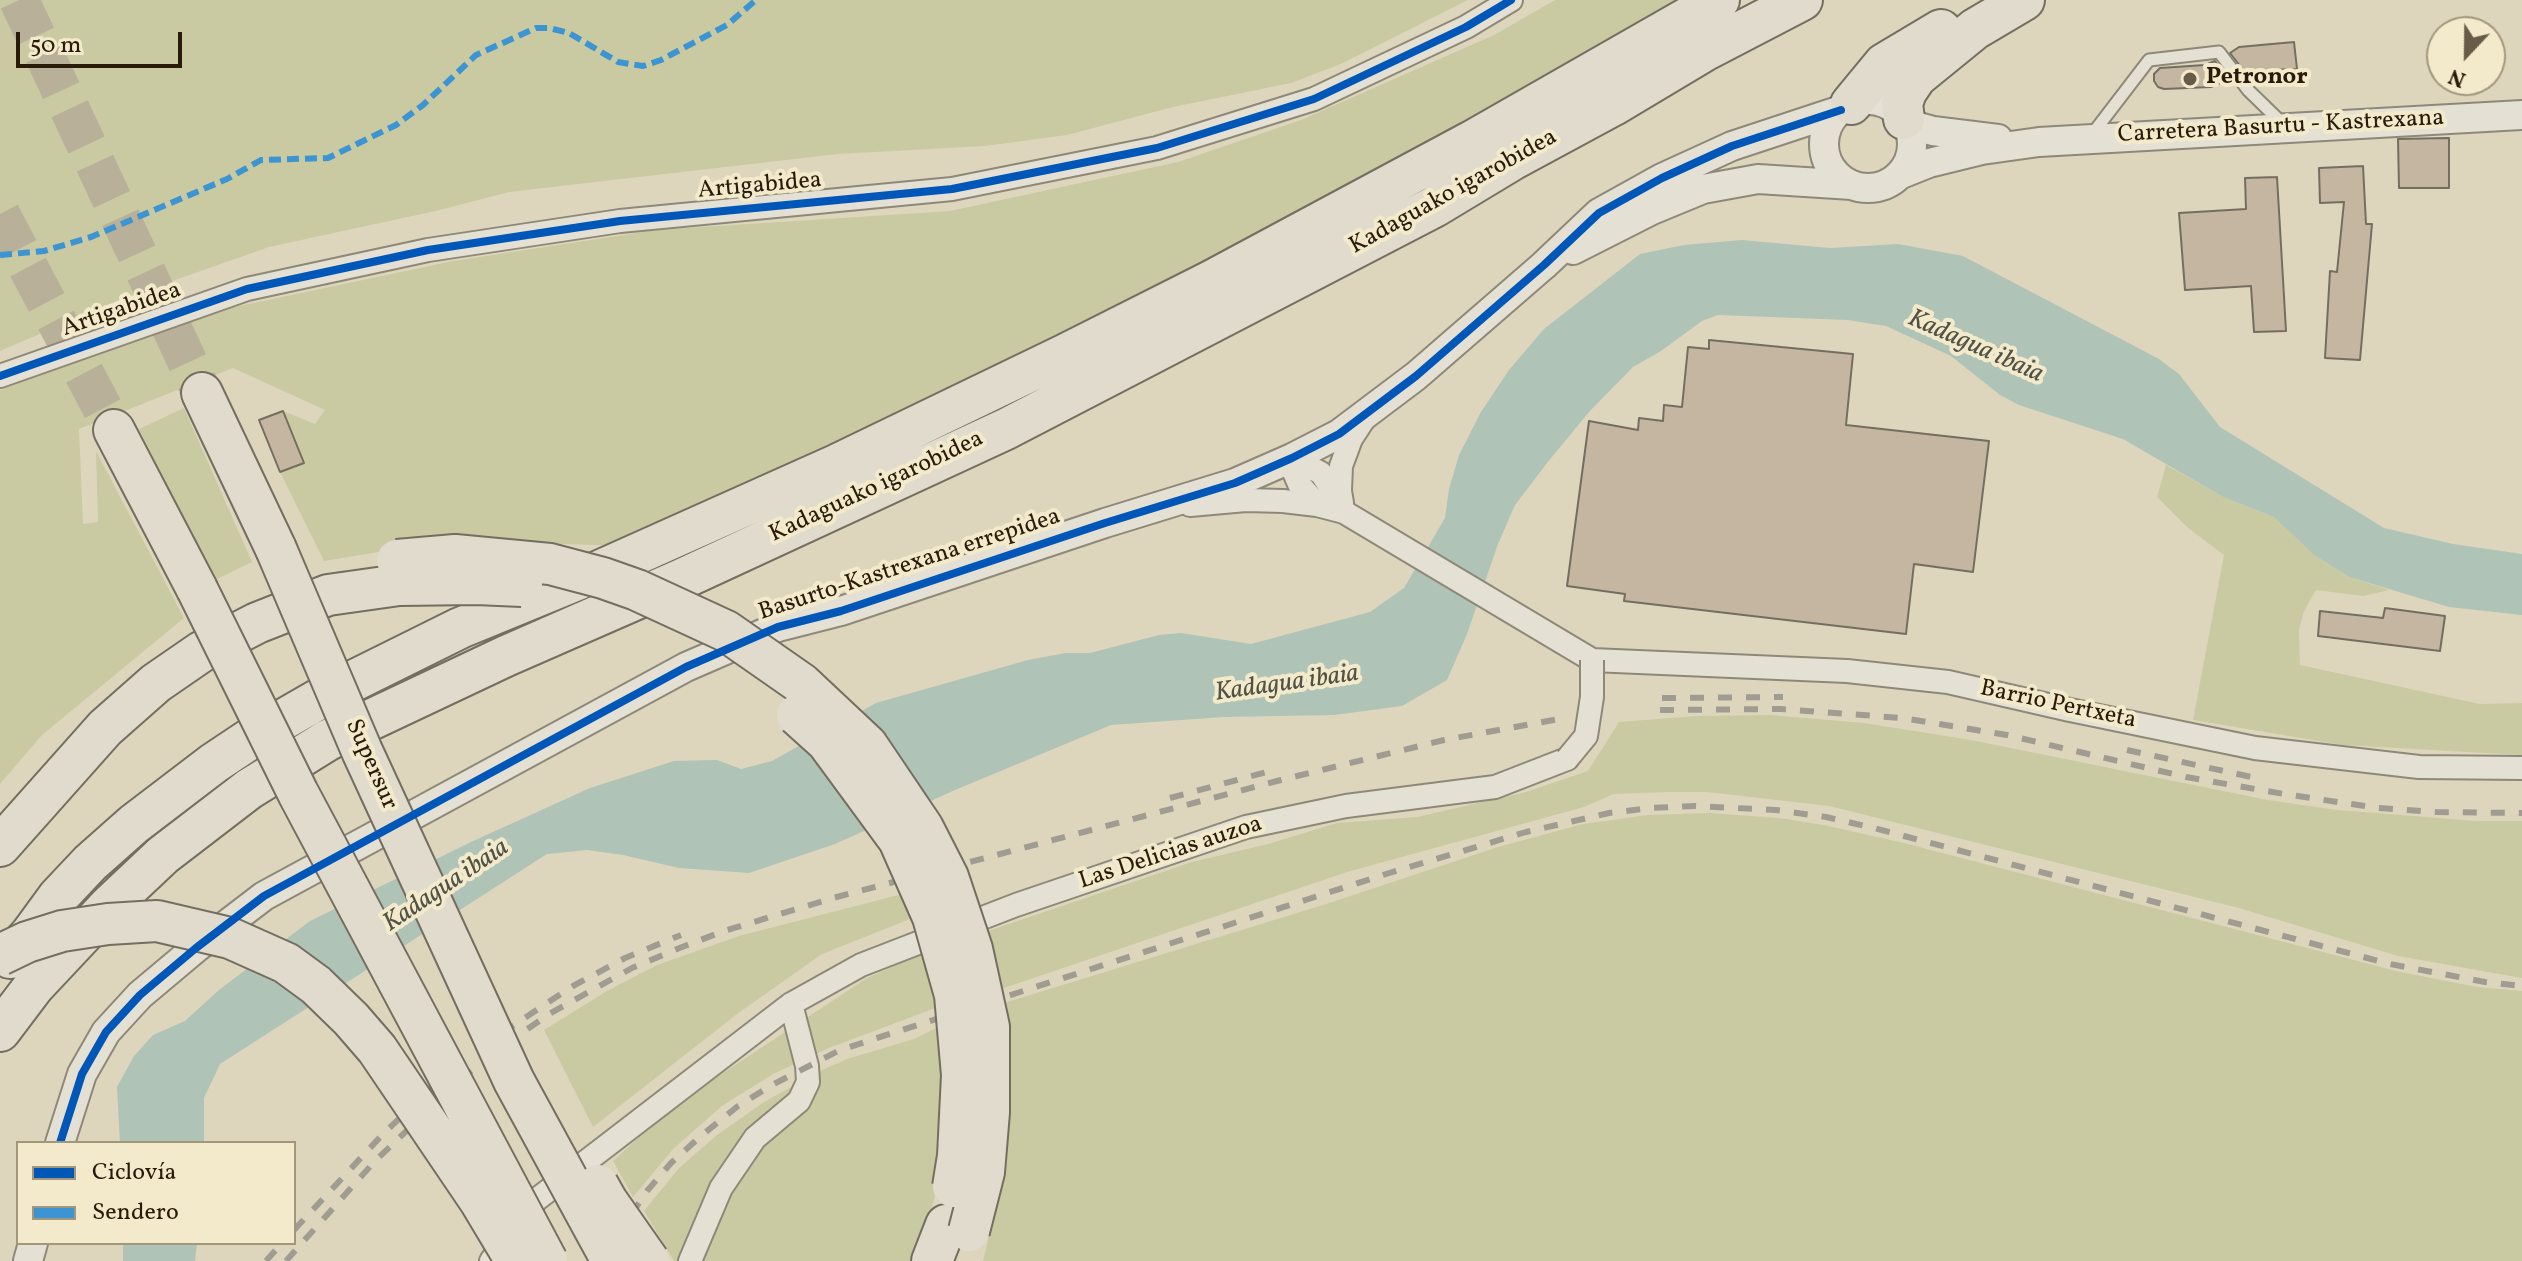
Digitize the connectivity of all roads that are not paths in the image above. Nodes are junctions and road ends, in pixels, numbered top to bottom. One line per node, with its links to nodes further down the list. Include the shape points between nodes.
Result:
1 (1511, 0): 15 (street, Artigabidea, via 1314,99 1157,148 952,189 620,221 428,250 247,289)
2 (1719, 0): 29 (highway, Kadaguako igarobidea, via 1472,141 1078,348 836,465 460,628 333,691 253,737 134,824 58,897)
3 (1802, 0): 31 (highway, Kadaguako igarobidea, via 1434,207 1006,429 328,740 249,789 163,855 34,986)
4 (1993, 0): 6 (highway, via 1884,64)
5 (2024, 0): 8 (highway, via 1975,29 1916,77 1902,104)
6 (1846, 107): 8 (street, via 1877,101); 13 (street, via 1827,129 1826,154 1840,178); 14 (street, Basurto-Kastrexana errepidea, via 1732,146 1662,178 1599,213)
7 (2522, 115): 9 (street, Carretera Basurtu - Kastrexana)
8 (1906, 122): 11 (street, via 1933,131); 12 (street, via 1912,147)
9 (2288, 129): 10 (street, Carretera Basurtu - Kastrexana); 10 (lane, via 2219,52 2149,60)
10 (2089, 139): 11 (street, Carretera Basurtu - Kastrexana)
11 (2039, 142): 12 (street, via 1982,150)
12 (1899, 175): 13 (street, via 1879,187)
13 (1852, 185): 14 (street, Basurto-Kastrexana errepidea, via 1758,179 1703,189)
14 (1544, 265): 17 (street, Basurto-Kastrexana errepidea)
15 (0, 376)
16 (202, 393): 27 (highway, Supersur, bridge)
17 (1369, 412): 19 (street, Basurto-Kastrexana errepidea); 22 (street, via 1341,466)
18 (114, 430): 36 (highway, bridge, via 298,793)
19 (1292, 458): 20 (street, via 1299,484); 21 (street, Basurto-Kastrexana errepidea, via 1235,483); 22 (street, via 1321,473)
20 (1317, 505): 21 (street, via 1246,500); 22 (street)
21 (1151, 509): 32 (street, Basurto-Kastrexana errepidea, via 778,627 686,667 264,896 140,995 106,1032 82,1074)
22 (1344, 510): 23 (street)
23 (1592, 660): 24 (street, Barrio Pertxeta, via 1847,671 1948,682 2255,748 2419,767); 30 (street, Las Delicias auzoa, bridge, via 1586,736 1567,759 1495,787 1346,806 1246,827 1016,905 861,965)
24 (2522, 768)
25 (17, 802): 26 (highway); 33 (highway, bridge, via 156,683 201,652 257,623 398,572 524,586 639,617 729,662 783,702 827,742 899,840 933,917 955,995 962,1075)
26 (0, 846)
27 (448, 933): 37 (highway, Supersur, bridge, via 514,1081); 38 (highway, bridge, via 508,1013 607,1201)
28 (0, 955): 35 (highway, bridge, via 62,931 157,921 230,938 286,963 316,985 377,1049)
29 (0, 969)
30 (791, 1004): 34 (street, Las Delicias auzoa, via 536,1200); 39 (street, via 808,1082 799,1101 755,1138 721,1188)
31 (0, 1031)
32 (61, 1141)
33 (953, 1244)
34 (491, 1261)
35 (516, 1261)
36 (547, 1261)
37 (612, 1261)
38 (649, 1261)
39 (690, 1261)

